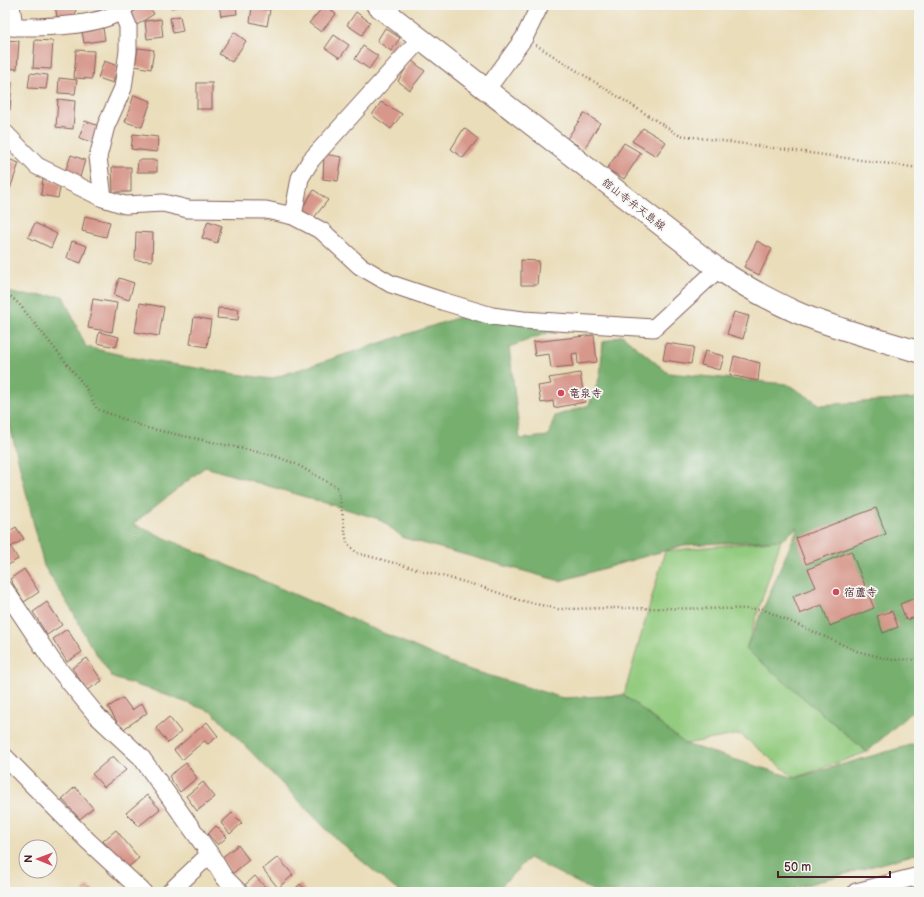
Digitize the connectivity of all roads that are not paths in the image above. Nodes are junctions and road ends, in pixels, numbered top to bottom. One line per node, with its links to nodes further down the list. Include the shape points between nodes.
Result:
1 (11, 5): 5 (street)
2 (377, 5): 6 (main road, 舘山寺弁天島線)
3 (540, 5): 7 (street, via 524,38)
4 (125, 8): 5 (street, via 99,20 72,26); 9 (street, via 128,51 123,88 106,126 98,157)
5 (9, 27)
6 (421, 38): 7 (main road, 舘山寺弁天島線); 10 (street, via 311,160 300,178)
7 (487, 89): 11 (main road, 舘山寺弁天島線)
8 (5, 133): 9 (street, via 37,166)
9 (103, 198): 10 (street, via 125,206 163,203 188,209 266,210)
10 (293, 216): 11 (street, via 322,231 360,266 391,284 492,316 523,320 654,328)
11 (718, 269): 12 (main road, 舘山寺弁天島線, via 756,293 797,312 839,328)
12 (919, 352)
13 (5, 590): 15 (street, via 53,662 98,717 141,757)
14 (5, 757): 17 (street, via 88,841)
15 (210, 854): 18 (street); 19 (street, via 224,877)
16 (919, 876): 20 (street)
17 (143, 892)
18 (170, 892)
19 (240, 892)
20 (856, 892)

